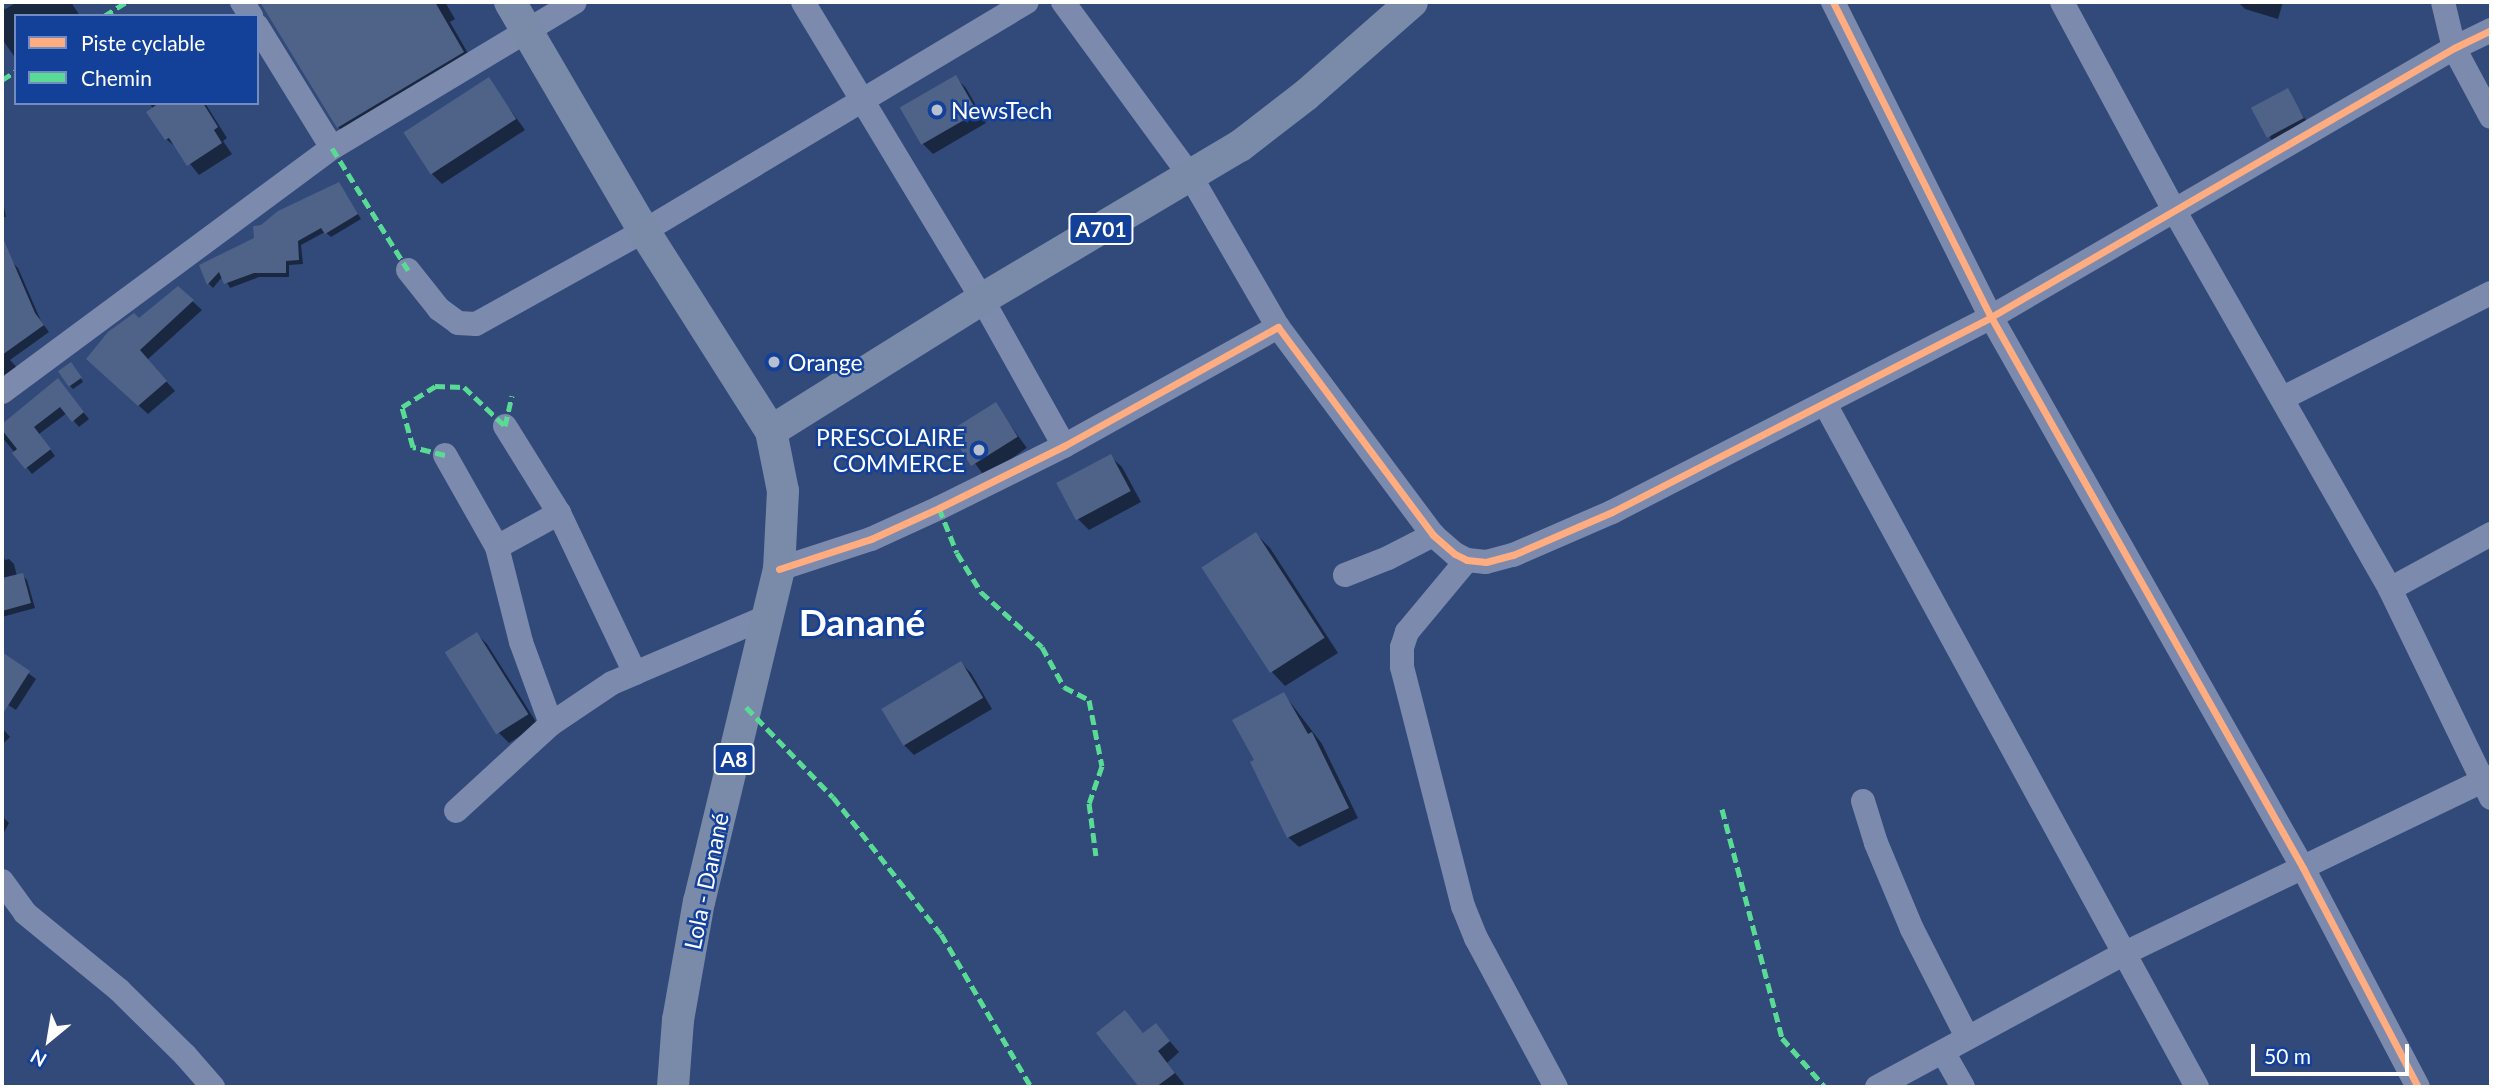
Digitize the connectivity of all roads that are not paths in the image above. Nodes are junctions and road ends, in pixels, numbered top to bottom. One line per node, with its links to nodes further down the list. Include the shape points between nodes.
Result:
1 (510, 2): 12 (main road, A8)
2 (575, 2): 12 (street)
3 (803, 2): 14 (street)
4 (1027, 2): 14 (street)
5 (1063, 2): 17 (street)
6 (1412, 2): 17 (main road, A701, via 1306,95)
7 (1833, 2): 23 (street)
8 (2443, 2): 13 (street)
9 (2070, 5): 18 (street)
10 (259, 29): 16 (street)
11 (2491, 30): 13 (street)
12 (526, 31): 16 (street); 19 (main road, A8)
13 (2454, 48): 15 (street); 18 (street)
14 (863, 100): 19 (street); 22 (street)
15 (2491, 117)
16 (332, 148): 25 (street)
17 (1191, 177): 22 (main road, A701); 24 (street)
18 (2174, 210): 23 (street); 26 (street)
19 (644, 231): 20 (street, via 476,324 458,323 439,309); 29 (main road, A8)
20 (408, 270)
21 (2491, 293): 26 (street)
22 (982, 299): 29 (main road, A701); 30 (street)
23 (1991, 317): 27 (street); 46 (street)
24 (1278, 327): 30 (street); 34 (street)
25 (2, 392)
26 (2283, 398): 39 (street)
27 (1825, 404): 36 (street, via 1549,540 1486,562); 48 (street)
28 (505, 426): 32 (street)
29 (771, 431): 37 (main road, Lola - Danané / A8, via 783,491)
30 (1064, 446): 37 (street, via 871,539)
31 (445, 455): 35 (street)
32 (559, 513): 35 (street); 41 (street)
33 (2491, 534): 39 (street)
34 (1433, 535): 36 (street); 38 (street)
35 (497, 547): 42 (street, via 521,642)
36 (1467, 560): 53 (street, via 1407,632 1402,667 1462,906)
37 (779, 569): 40 (main road, Lola - Danané / A8)
38 (1345, 575)
39 (2390, 589): 43 (street)
40 (766, 617): 41 (street); 52 (main road, Lola - Danané / A8, via 699,901 678,1020)
41 (635, 673): 42 (street)
42 (551, 724): 45 (street)
43 (2488, 785): 46 (street)
44 (1863, 801): 49 (street, via 1912,929)
45 (456, 811)
46 (2303, 869): 48 (street); 57 (street)
47 (2, 881): 51 (street, via 25,913 119,990)
48 (2125, 953): 49 (street); 56 (street)
49 (1967, 1037): 50 (street)
50 (1943, 1052): 54 (street); 55 (street)
51 (213, 1087)
52 (673, 1087)
53 (1556, 1087)
54 (1877, 1087)
55 (1963, 1087)
56 (2197, 1087)
57 (2418, 1087)

